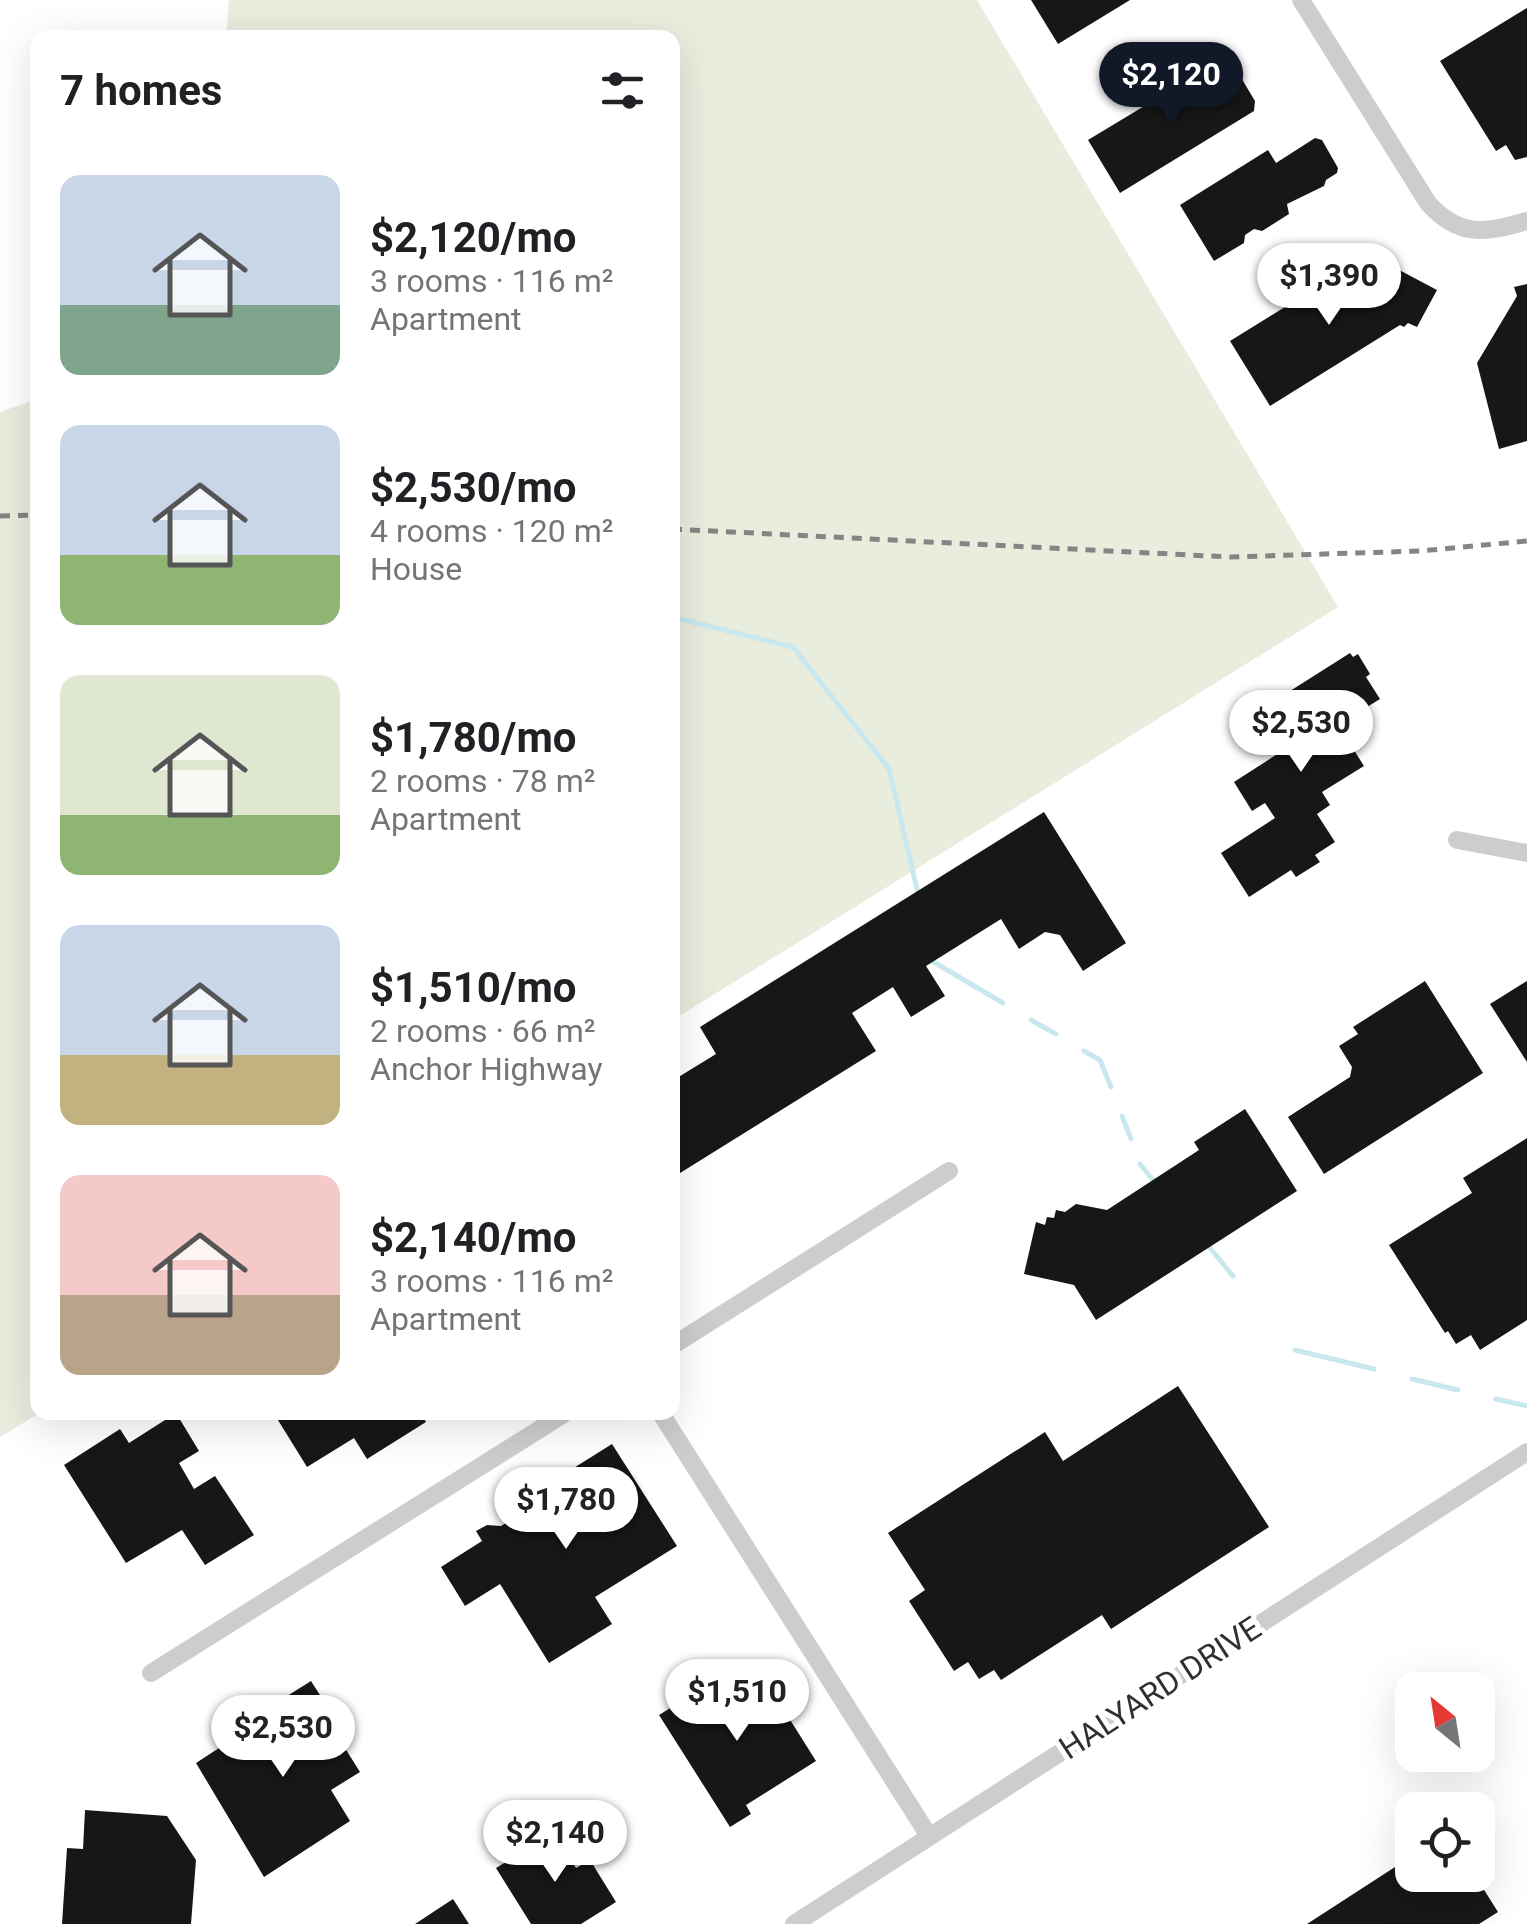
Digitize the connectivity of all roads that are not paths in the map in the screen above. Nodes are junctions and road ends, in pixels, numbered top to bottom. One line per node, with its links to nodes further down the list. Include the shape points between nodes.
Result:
1 (1301, 0): 2 (street, via 1438,214 1480,231)
2 (1527, 221)
3 (1456, 840): 4 (street)
4 (1527, 852)
5 (949, 1171): 6 (street)
6 (680, 1341)
7 (553, 1420): 10 (street)
8 (665, 1420): 11 (street)
9 (1527, 1452): 11 (street, HALYARD DRIVE)
10 (151, 1673)
11 (929, 1836): 12 (street, HALYARD DRIVE)
12 (794, 1924)

